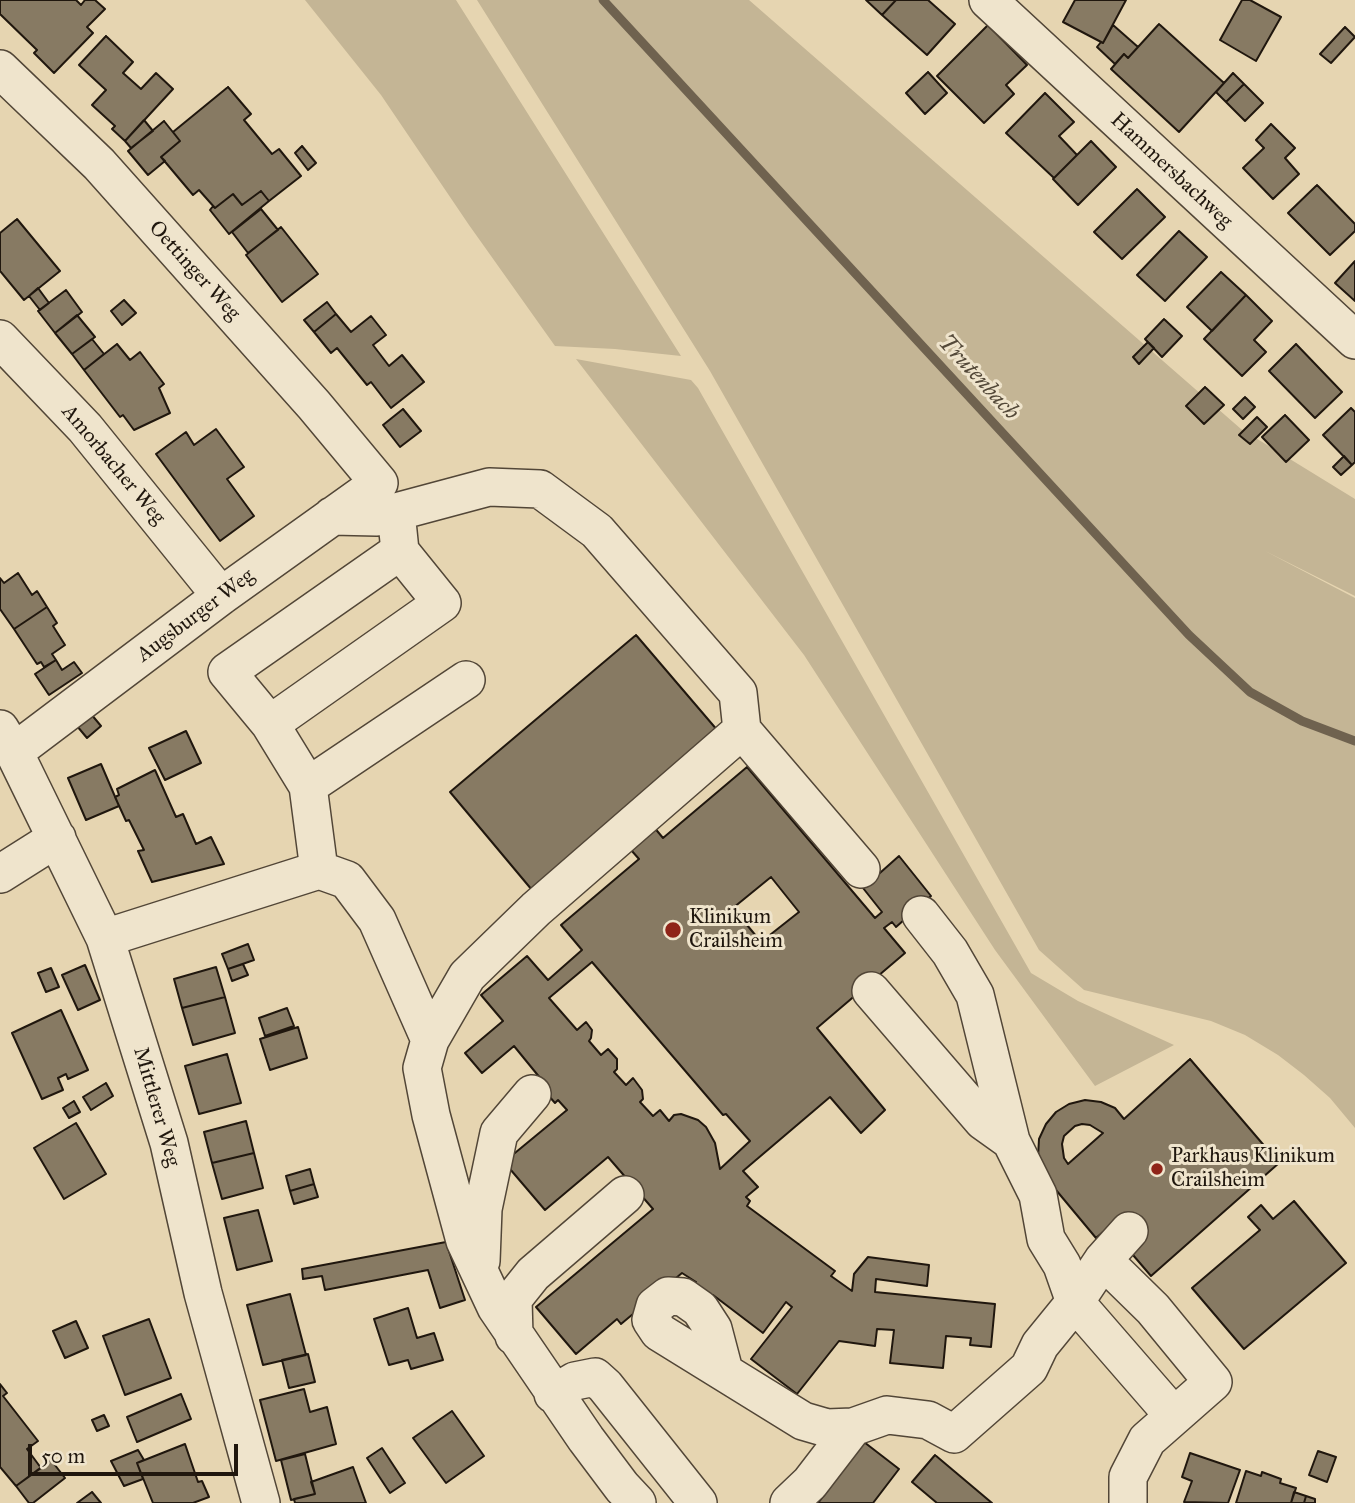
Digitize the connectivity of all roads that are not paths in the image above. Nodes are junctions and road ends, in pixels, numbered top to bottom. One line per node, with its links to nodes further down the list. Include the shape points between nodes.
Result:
1 (988, 0): 4 (street, Hammersbachweg)
2 (0, 69): 5 (street, Oettinger Weg, via 99,164 314,405)
3 (0, 339): 7 (street, Amorbacher Weg, via 85,428)
4 (1355, 340)
5 (387, 497): 6 (street); 7 (street, Augsburger Weg, via 332,516); 10 (street, via 489,487 540,489 597,531 738,693)
6 (400, 551): 9 (street, via 442,603); 9 (street, via 226,672)
7 (221, 596): 11 (street, Augsburger Weg)
8 (466, 680): 12 (street)
9 (270, 724): 12 (street)
10 (742, 730): 14 (street); 20 (street, via 536,909 467,976)
11 (7, 741): 13 (street, Mittlerer Weg)
12 (308, 786): 15 (street)
13 (57, 838): 16 (street); 18 (street, Mittlerer Weg)
14 (861, 869)
15 (319, 870): 18 (street); 20 (street, via 347,880 377,920)
16 (0, 874)
17 (921, 915): 22 (street, via 975,995)
18 (105, 938): 33 (street, Mittlerer Weg, via 169,1143 202,1293)
19 (872, 991): 22 (street, via 983,1121)
20 (429, 1040): 26 (street, via 422,1068 431,1115 465,1241)
21 (532, 1094): 26 (street, via 499,1133 483,1209)
22 (1011, 1141): 27 (street, via 1038,1195 1046,1239 1062,1265)
23 (625, 1195): 28 (street, via 533,1274 513,1299)
24 (1129, 1231): 25 (street)
25 (1103, 1260): 27 (street); 31 (street, via 1153,1309 1213,1382)
26 (480, 1274): 28 (street)
27 (1075, 1302): 31 (street); 32 (street, via 1040,1345 1029,1368 954,1434 928,1420 887,1415)
28 (514, 1336): 30 (street)
29 (724, 1371): 32 (street, via 803,1421 827,1428)
30 (553, 1394): 34 (street); 35 (street, via 575,1381 594,1377)
31 (1174, 1416): 37 (street, via 1147,1440 1128,1477)
32 (853, 1427): 36 (street)
33 (261, 1503)
34 (637, 1503)
35 (698, 1503)
36 (789, 1503)
37 (1128, 1503)

